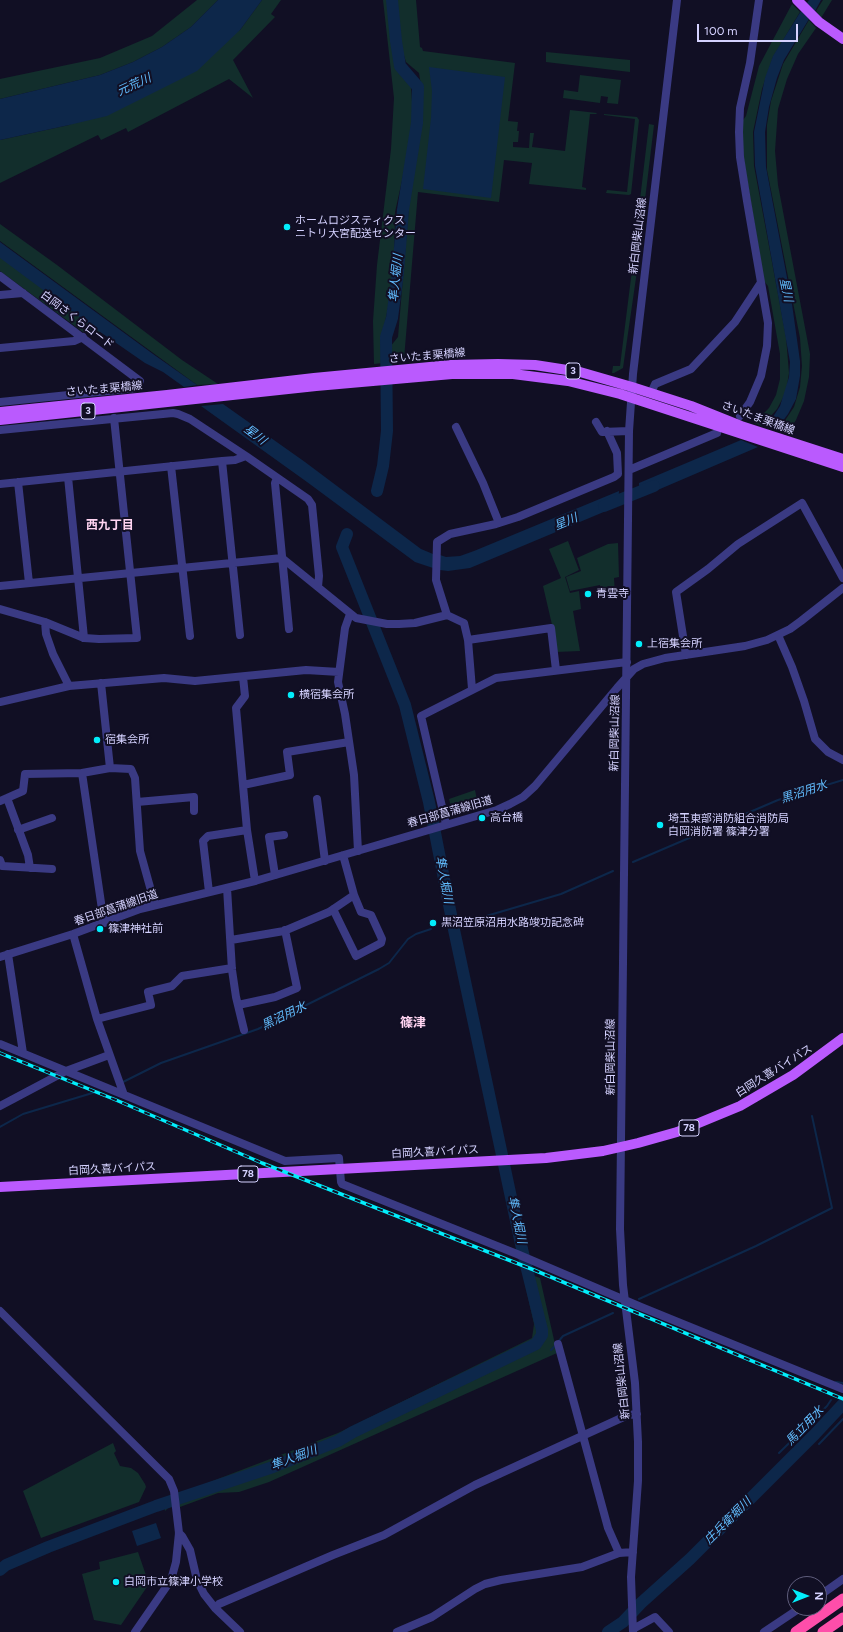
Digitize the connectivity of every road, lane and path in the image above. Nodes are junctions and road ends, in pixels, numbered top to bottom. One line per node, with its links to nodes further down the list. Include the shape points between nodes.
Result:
1 (677, 0): 12 (street, 新白岡柴山沼線)
2 (759, 0): 6 (street, via 750,63 740,108 739,132 742,172)
3 (797, 0): 4 (main road, via 819,22)
4 (843, 39)
5 (0, 276): 7 (street, 白岡さくらロード)
6 (760, 284): 13 (street, via 735,322 691,369 656,384); 19 (street, via 768,323 765,360 761,376)
7 (23, 293): 8 (street); 9 (street, 白岡さくらロード)
8 (0, 296)
9 (83, 337): 10 (street, via 74,341); 14 (street, 白岡さくらロード, via 140,381 137,388)
10 (0, 348)
11 (380, 376): 12 (main road, さいたま栗橋線 / 3, via 513,374); 15 (main road, さいたま栗橋線 / 3, via 314,378); 17 (main road, さいたま栗橋線 / 3, via 228,397)
12 (631, 392): 13 (main road, さいたま栗橋線 / 3); 19 (main road, さいたま栗橋線 / 3); 23 (street, 新白岡柴山沼線)
13 (650, 393): 19 (main road, さいたま栗橋線 / 3)
14 (0, 402)
15 (0, 412)
16 (114, 418): 21 (street); 26 (street, via 178,414 190,419); 31 (street)
17 (0, 420)
18 (596, 422): 22 (street, via 602,432)
19 (738, 424): 25 (main road, さいたま栗橋線 / 3)
20 (456, 427): 37 (street)
21 (0, 430)
22 (607, 431): 23 (street); 37 (street, via 617,453 618,474)
23 (629, 431): 32 (street, 新白岡柴山沼線)
24 (717, 433): 32 (street)
25 (780, 444): 27 (main road, さいたま栗橋線 / 3); 30 (main road, さいたま栗橋線 / 3)
26 (246, 456): 28 (street); 34 (street)
27 (843, 459)
28 (222, 461): 29 (street); 39 (street)
29 (170, 466): 31 (street); 40 (street)
30 (843, 468)
31 (120, 471): 33 (street); 41 (street)
32 (629, 473): 59 (street, 新白岡柴山沼線)
33 (68, 477): 35 (street); 43 (street)
34 (277, 478): 38 (street, via 275,483); 46 (street, via 308,499 312,505)
35 (18, 482): 36 (street); 44 (street)
36 (0, 484)
37 (499, 523): 50 (street, via 450,534 440,539 436,545 436,580)
38 (282, 558): 39 (street); 46 (street); 52 (street)
39 (233, 563): 40 (street); 53 (street)
40 (181, 568): 41 (street); 55 (street)
41 (130, 573): 43 (street); 56 (street, via 137,638)
42 (843, 578): 58 (street, via 802,503 738,544 676,592)
43 (79, 579): 44 (street); 56 (street)
44 (29, 583): 45 (street)
45 (0, 586)
46 (318, 588): 49 (street)
47 (843, 588): 54 (street, 春日部菖蒲線旧道, via 802,621)
48 (0, 609): 51 (street)
49 (350, 614): 50 (street, via 362,620 387,624 415,623); 61 (street, via 345,628)
50 (447, 615): 57 (street, via 464,623)
51 (45, 622): 56 (street); 65 (street, via 53,654)
52 (289, 629)
53 (240, 635)
54 (778, 635): 58 (street, 春日部菖蒲線旧道, via 745,646); 69 (street, via 792,667 815,739 828,752)
55 (190, 636)
56 (84, 638)
57 (468, 640): 60 (street, via 551,628); 66 (street)
58 (686, 655): 62 (street, 春日部菖蒲線旧道, via 648,663 634,669)
59 (627, 662): 60 (street); 62 (street, 新白岡柴山沼線)
60 (556, 670): 66 (street, via 496,678)
61 (339, 672): 63 (street, via 306,670); 68 (street, via 339,690)
62 (627, 676): 78 (street, 春日部菖蒲線旧道, via 535,786 523,796 497,810); 111 (street, 新白岡柴山沼線)
63 (243, 677): 64 (street, via 195,682 164,678); 72 (street, via 245,696 236,708)
64 (101, 683): 65 (street); 70 (street)
65 (69, 686): 67 (street)
66 (472, 689): 78 (street, via 421,716)
67 (0, 702)
68 (349, 742): 72 (street, via 287,752 290,775); 82 (street, via 354,775)
69 (843, 760)
70 (110, 768): 71 (street); 75 (street, via 131,769 135,778)
71 (82, 773): 74 (street, via 25,774 23,791); 95 (street)
72 (243, 785): 80 (street)
73 (317, 799): 85 (street)
74 (3, 800): 79 (street)
75 (137, 802): 76 (street, via 194,797); 93 (street, via 140,851)
76 (194, 811)
77 (52, 818): 79 (street)
78 (444, 824): 82 (street, 春日部菖蒲線旧道)
79 (18, 830): 86 (street, via 28,855)
80 (247, 830): 89 (street); 91 (street, via 208,836 203,841)
81 (284, 835): 88 (street, via 269,837)
82 (358, 851): 83 (street, 春日部菖蒲線旧道)
83 (343, 855): 85 (street, 春日部菖蒲線旧道); 92 (street)
84 (0, 860): 86 (street, via 2,866)
85 (325, 860): 88 (street, 春日部菖蒲線旧道)
86 (30, 868): 87 (street)
87 (52, 869)
88 (275, 875): 89 (street, 春日部菖蒲線旧道)
89 (254, 881): 90 (street, 春日部菖蒲線旧道)
90 (227, 888): 91 (street, 春日部菖蒲線旧道); 98 (street)
91 (210, 892): 93 (street, 春日部菖蒲線旧道)
92 (354, 895): 94 (street); 94 (street, via 361,912 371,915 382,939 381,943 356,956)
93 (155, 905): 95 (street, 春日部菖蒲線旧道, via 129,912)
94 (333, 909): 96 (street)
95 (104, 924): 97 (street, 春日部菖蒲線旧道)
96 (285, 930): 98 (street); 101 (street, via 297,988 275,997)
97 (73, 934): 99 (street, 春日部菖蒲線旧道); 102 (street)
98 (231, 940): 100 (street)
99 (4, 955): 106 (street)
100 (232, 968): 101 (street); 102 (street, via 182,976 172,986 148,992 151,1005)
101 (238, 1005): 103 (street)
102 (97, 1019): 107 (street)
103 (244, 1030)
104 (843, 1038): 111 (main road, 白岡久喜バイパス / 78, via 793,1075 740,1106 677,1132)
105 (0, 1044): 106 (street)
106 (23, 1053): 108 (street)
107 (109, 1054): 108 (street); 109 (street)
108 (66, 1071): 109 (street); 110 (street)
109 (124, 1095): 112 (street, via 285,1161 339,1158)
110 (0, 1106)
111 (621, 1148): 112 (main road, 白岡久喜バイパス / 78, via 566,1156); 114 (street, 新白岡柴山沼線, via 620,1235)
112 (341, 1169): 113 (main road, 白岡久喜バイパス / 78); 114 (street, via 342,1184)
113 (0, 1187)
114 (624, 1300): 117 (street); 118 (street, 新白岡柴山沼線)
115 (0, 1311): 120 (street, via 169,1479 174,1494)
116 (558, 1344): 119 (street)
117 (843, 1389)
118 (637, 1414): 119 (street, via 628,1415); 121 (street, 新白岡柴山沼線, via 638,1481)
119 (582, 1436): 122 (street, via 608,1528); 126 (street, via 475,1485 384,1535 325,1558)
120 (178, 1533): 126 (street, via 190,1550 200,1587); 130 (street, via 176,1562 171,1580)
121 (633, 1552): 122 (street); 129 (street, 新白岡柴山沼線)
122 (619, 1553): 132 (street, via 582,1567 485,1584 432,1617)
123 (843, 1579): 124 (street)
124 (827, 1590)
125 (843, 1599): 135 (highway)
126 (215, 1608): 131 (street)
127 (788, 1616): 134 (street)
128 (843, 1618): 136 (highway)
129 (633, 1628): 133 (street, via 655,1617)
130 (135, 1632)
131 (240, 1632)
132 (398, 1632)
133 (669, 1632)
134 (764, 1632)
135 (796, 1632)
136 (823, 1632)

